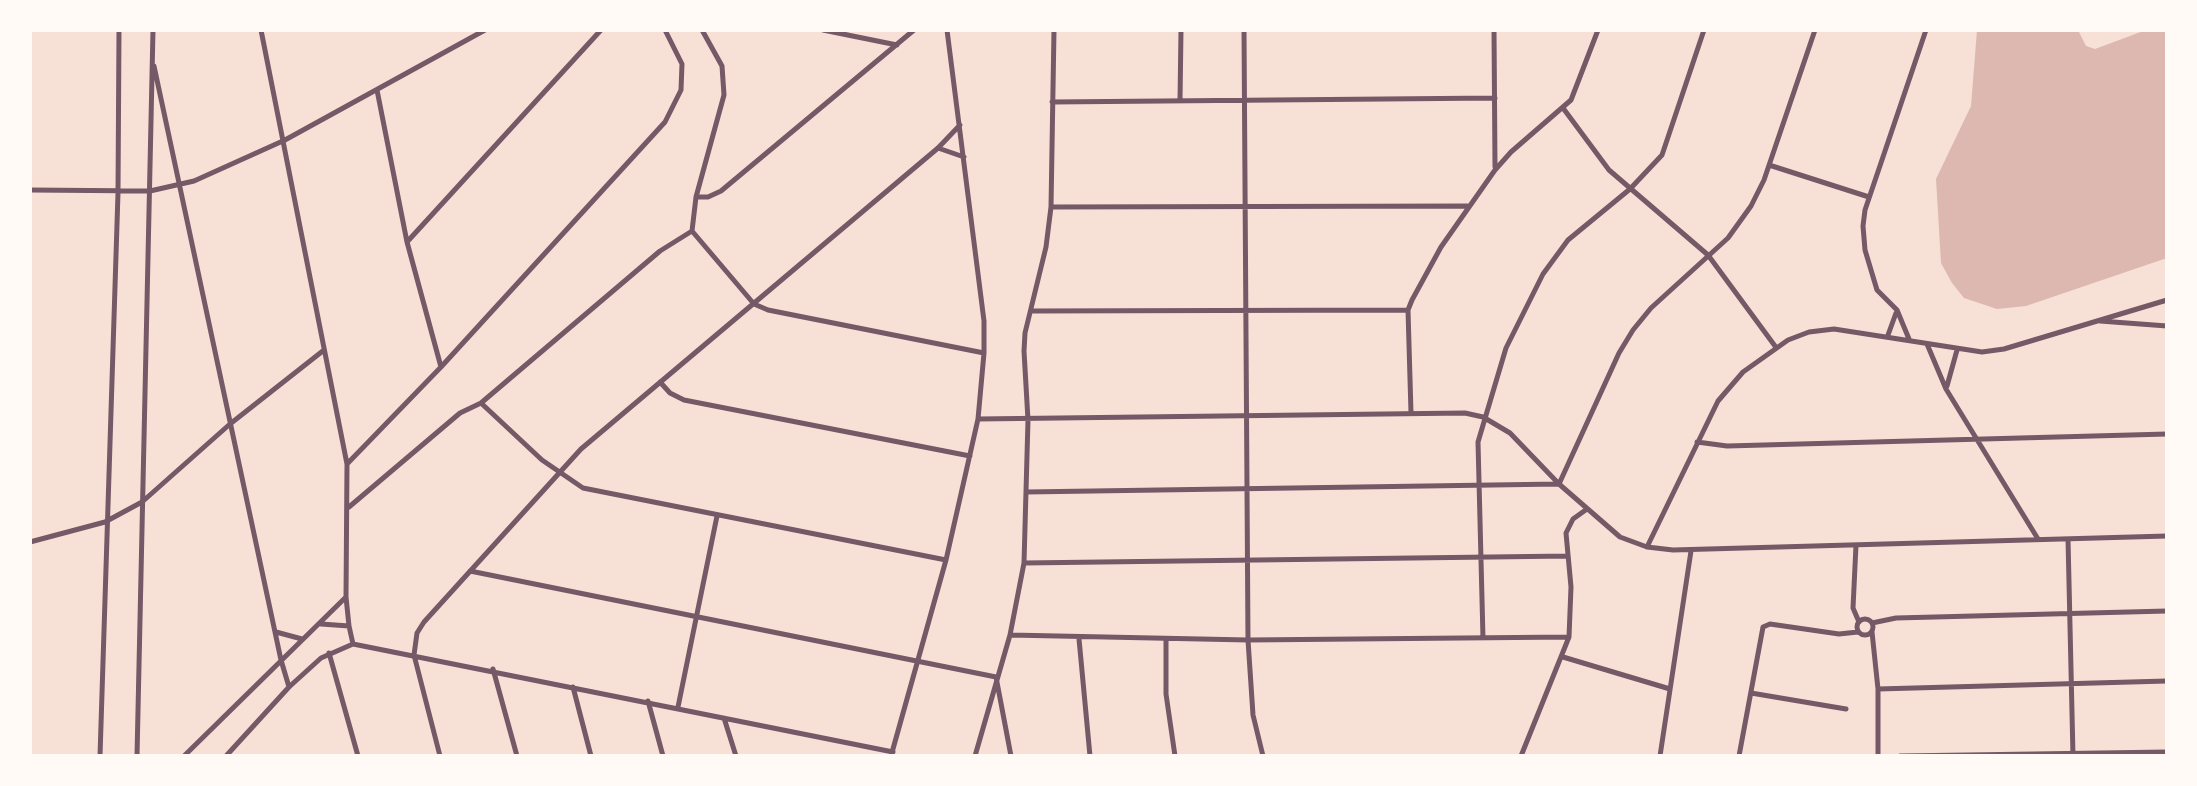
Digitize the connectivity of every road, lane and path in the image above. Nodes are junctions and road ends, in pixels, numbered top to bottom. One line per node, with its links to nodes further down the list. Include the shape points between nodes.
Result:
1 (119, 30): 37 (street)
2 (153, 30): 20 (street)
3 (262, 30): 28 (street)
4 (485, 30): 21 (street)
5 (601, 30): 44 (street)
6 (665, 30): 61 (street, via 682,64 676,106)
7 (702, 30): 38 (street, via 722,66 724,95)
8 (823, 30): 19 (street)
9 (914, 30): 19 (street)
10 (947, 30): 27 (street)
11 (1054, 30): 25 (street)
12 (1181, 30): 23 (street)
13 (1244, 30): 24 (street)
14 (1494, 30): 22 (street)
15 (1598, 30): 26 (street, via 1578,88)
16 (1704, 30): 34 (street, via 1662,155)
17 (1815, 30): 31 (street)
18 (1926, 30): 39 (street)
19 (897, 44): 38 (street, via 721,191)
20 (152, 54): 33 (street); 36 (street)
21 (377, 90): 28 (street); 44 (street)
22 (1494, 98): 24 (street); 32 (street)
23 (1180, 101): 24 (street); 25 (street)
24 (1244, 101): 40 (street)
25 (1052, 102): 42 (street)
26 (1563, 108): 32 (street); 34 (street)
27 (960, 125): 29 (street); 30 (street)
28 (285, 140): 33 (street); 58 (street)
29 (938, 148): 30 (street); 47 (street)
30 (964, 157): 60 (street)
31 (1769, 165): 39 (street); 45 (street, via 1739,226)
32 (1495, 170): 41 (street)
33 (179, 184): 36 (street); 70 (street)
34 (1630, 189): 45 (street); 67 (street, via 1568,240 1543,274 1506,348)
35 (30, 190): 37 (street)
36 (150, 191): 37 (street); 81 (street)
37 (118, 192): 85 (street)
38 (696, 197): 43 (street)
39 (1869, 197): 50 (street, via 1863,226 1869,269 1877,290)
40 (1245, 205): 41 (street); 42 (street); 48 (street)
41 (1467, 206): 49 (street)
42 (1050, 207): 51 (street)
43 (692, 230): 47 (street); 64 (street)
44 (407, 242): 61 (street)
45 (1708, 255): 57 (street); 77 (street, via 1632,330)
46 (2167, 300): 52 (street)
47 (754, 304): 60 (street); 62 (street)
48 (1245, 309): 49 (street); 51 (street); 66 (street)
49 (1408, 310): 65 (street)
50 (1897, 310): 54 (street); 55 (street)
51 (1032, 311): 69 (street, via 1024,351)
52 (2095, 321): 53 (street); 59 (street, via 2004,349)
53 (2167, 326)
54 (1887, 336): 55 (street); 57 (street, via 1809,332)
55 (1909, 340): 56 (street)
56 (1927, 344): 59 (street); 63 (street)
57 (1775, 346): 73 (street, via 1728,387)
58 (324, 350): 70 (street); 75 (street)
59 (1958, 350): 63 (street)
60 (984, 352): 68 (street)
61 (441, 367): 75 (street)
62 (660, 382): 74 (street, via 684,400); 76 (street)
63 (1946, 389): 72 (street)
64 (481, 403): 76 (street); 82 (street)
65 (1411, 414): 66 (street); 67 (street)
66 (1248, 417): 69 (street); 79 (street)
67 (1484, 417): 77 (street, via 1510,433); 78 (street)
68 (978, 418): 69 (street); 74 (street)
69 (1028, 420): 80 (street)
70 (230, 424): 81 (street); 107 (street)
71 (2167, 434): 72 (street)
72 (1976, 437): 73 (street); 87 (street)
73 (1697, 442): 91 (street)
74 (970, 456): 96 (street)
75 (347, 464): 82 (street)
76 (558, 474): 84 (street, via 584,488); 98 (street)
77 (1559, 484): 78 (street); 83 (street)
78 (1478, 486): 79 (street); 94 (street)
79 (1248, 490): 80 (street); 95 (street)
80 (1026, 492): 97 (street)
81 (142, 502): 85 (street); 141 (street)
82 (349, 508): 99 (street)
83 (1587, 510): 91 (street, via 1620,537); 93 (street, via 1568,525)
84 (717, 516): 96 (street); 102 (street)
85 (105, 522): 89 (street); 140 (street)
86 (2167, 536): 88 (street)
87 (2038, 539): 88 (street); 90 (street)
88 (2068, 539): 101 (street)
89 (30, 542)
90 (1856, 544): 92 (street); 103 (street)
91 (1648, 547): 92 (street)
92 (1692, 551): 129 (street)
93 (1568, 556): 94 (street); 111 (street)
94 (1479, 557): 95 (street); 112 (street)
95 (1249, 558): 97 (street); 116 (street)
96 (946, 560): 122 (street)
97 (1024, 562): 110 (street)
98 (469, 571): 102 (street); 119 (street, via 424,622)
99 (346, 597): 105 (street); 106 (street)
100 (2167, 611): 101 (street)
101 (2070, 613): 104 (street); 125 (street)
102 (696, 616): 122 (street); 133 (street)
103 (1858, 622): 104 (street); 108 (street)
104 (1872, 623): 109 (street)
105 (321, 624): 106 (street); 113 (street)
106 (349, 626): 117 (street)
107 (276, 632): 113 (street); 121 (street)
108 (1858, 632): 109 (street); 131 (street, via 1763,627)
109 (1872, 632): 130 (street)
110 (1010, 636): 114 (street); 124 (street)
111 (1569, 637): 112 (street); 120 (street)
112 (1483, 638): 116 (street)
113 (304, 639): 121 (street)
114 (1080, 639): 115 (street); 152 (street)
115 (1166, 639): 116 (street); 153 (street)
116 (1248, 640): 154 (street)
117 (354, 644): 118 (street); 119 (street)
118 (329, 653): 127 (street); 144 (street)
119 (414, 655): 123 (street); 145 (street)
120 (1562, 657): 129 (street); 155 (street)
121 (281, 660): 127 (street); 142 (street)
122 (920, 663): 124 (street); 137 (street)
123 (493, 670): 128 (street); 146 (street)
124 (996, 677): 150 (street); 151 (street)
125 (2071, 682): 126 (street); 130 (street); 138 (street)
126 (2167, 682)
127 (290, 686): 143 (street)
128 (574, 687): 132 (street); 147 (street)
129 (1670, 689): 156 (street)
130 (1878, 689): 158 (street)
131 (1750, 694): 134 (street); 157 (street)
132 (648, 701): 133 (street); 148 (street)
133 (678, 708): 135 (street)
134 (1846, 709)
135 (724, 718): 137 (street); 149 (street)
136 (2167, 752): 139 (street)
137 (892, 754)
138 (2073, 754): 139 (street); 159 (street)
139 (2158, 754)
140 (100, 756)
141 (137, 756)
142 (184, 756)
143 (226, 756)
144 (358, 756)
145 (440, 756)
146 (516, 756)
147 (591, 756)
148 (663, 756)
149 (736, 756)
150 (975, 756)
151 (1011, 756)
152 (1090, 756)
153 (1176, 756)
154 (1263, 756)
155 (1522, 756)
156 (1660, 756)
157 (1739, 756)
158 (1878, 756)
159 (1900, 756)

